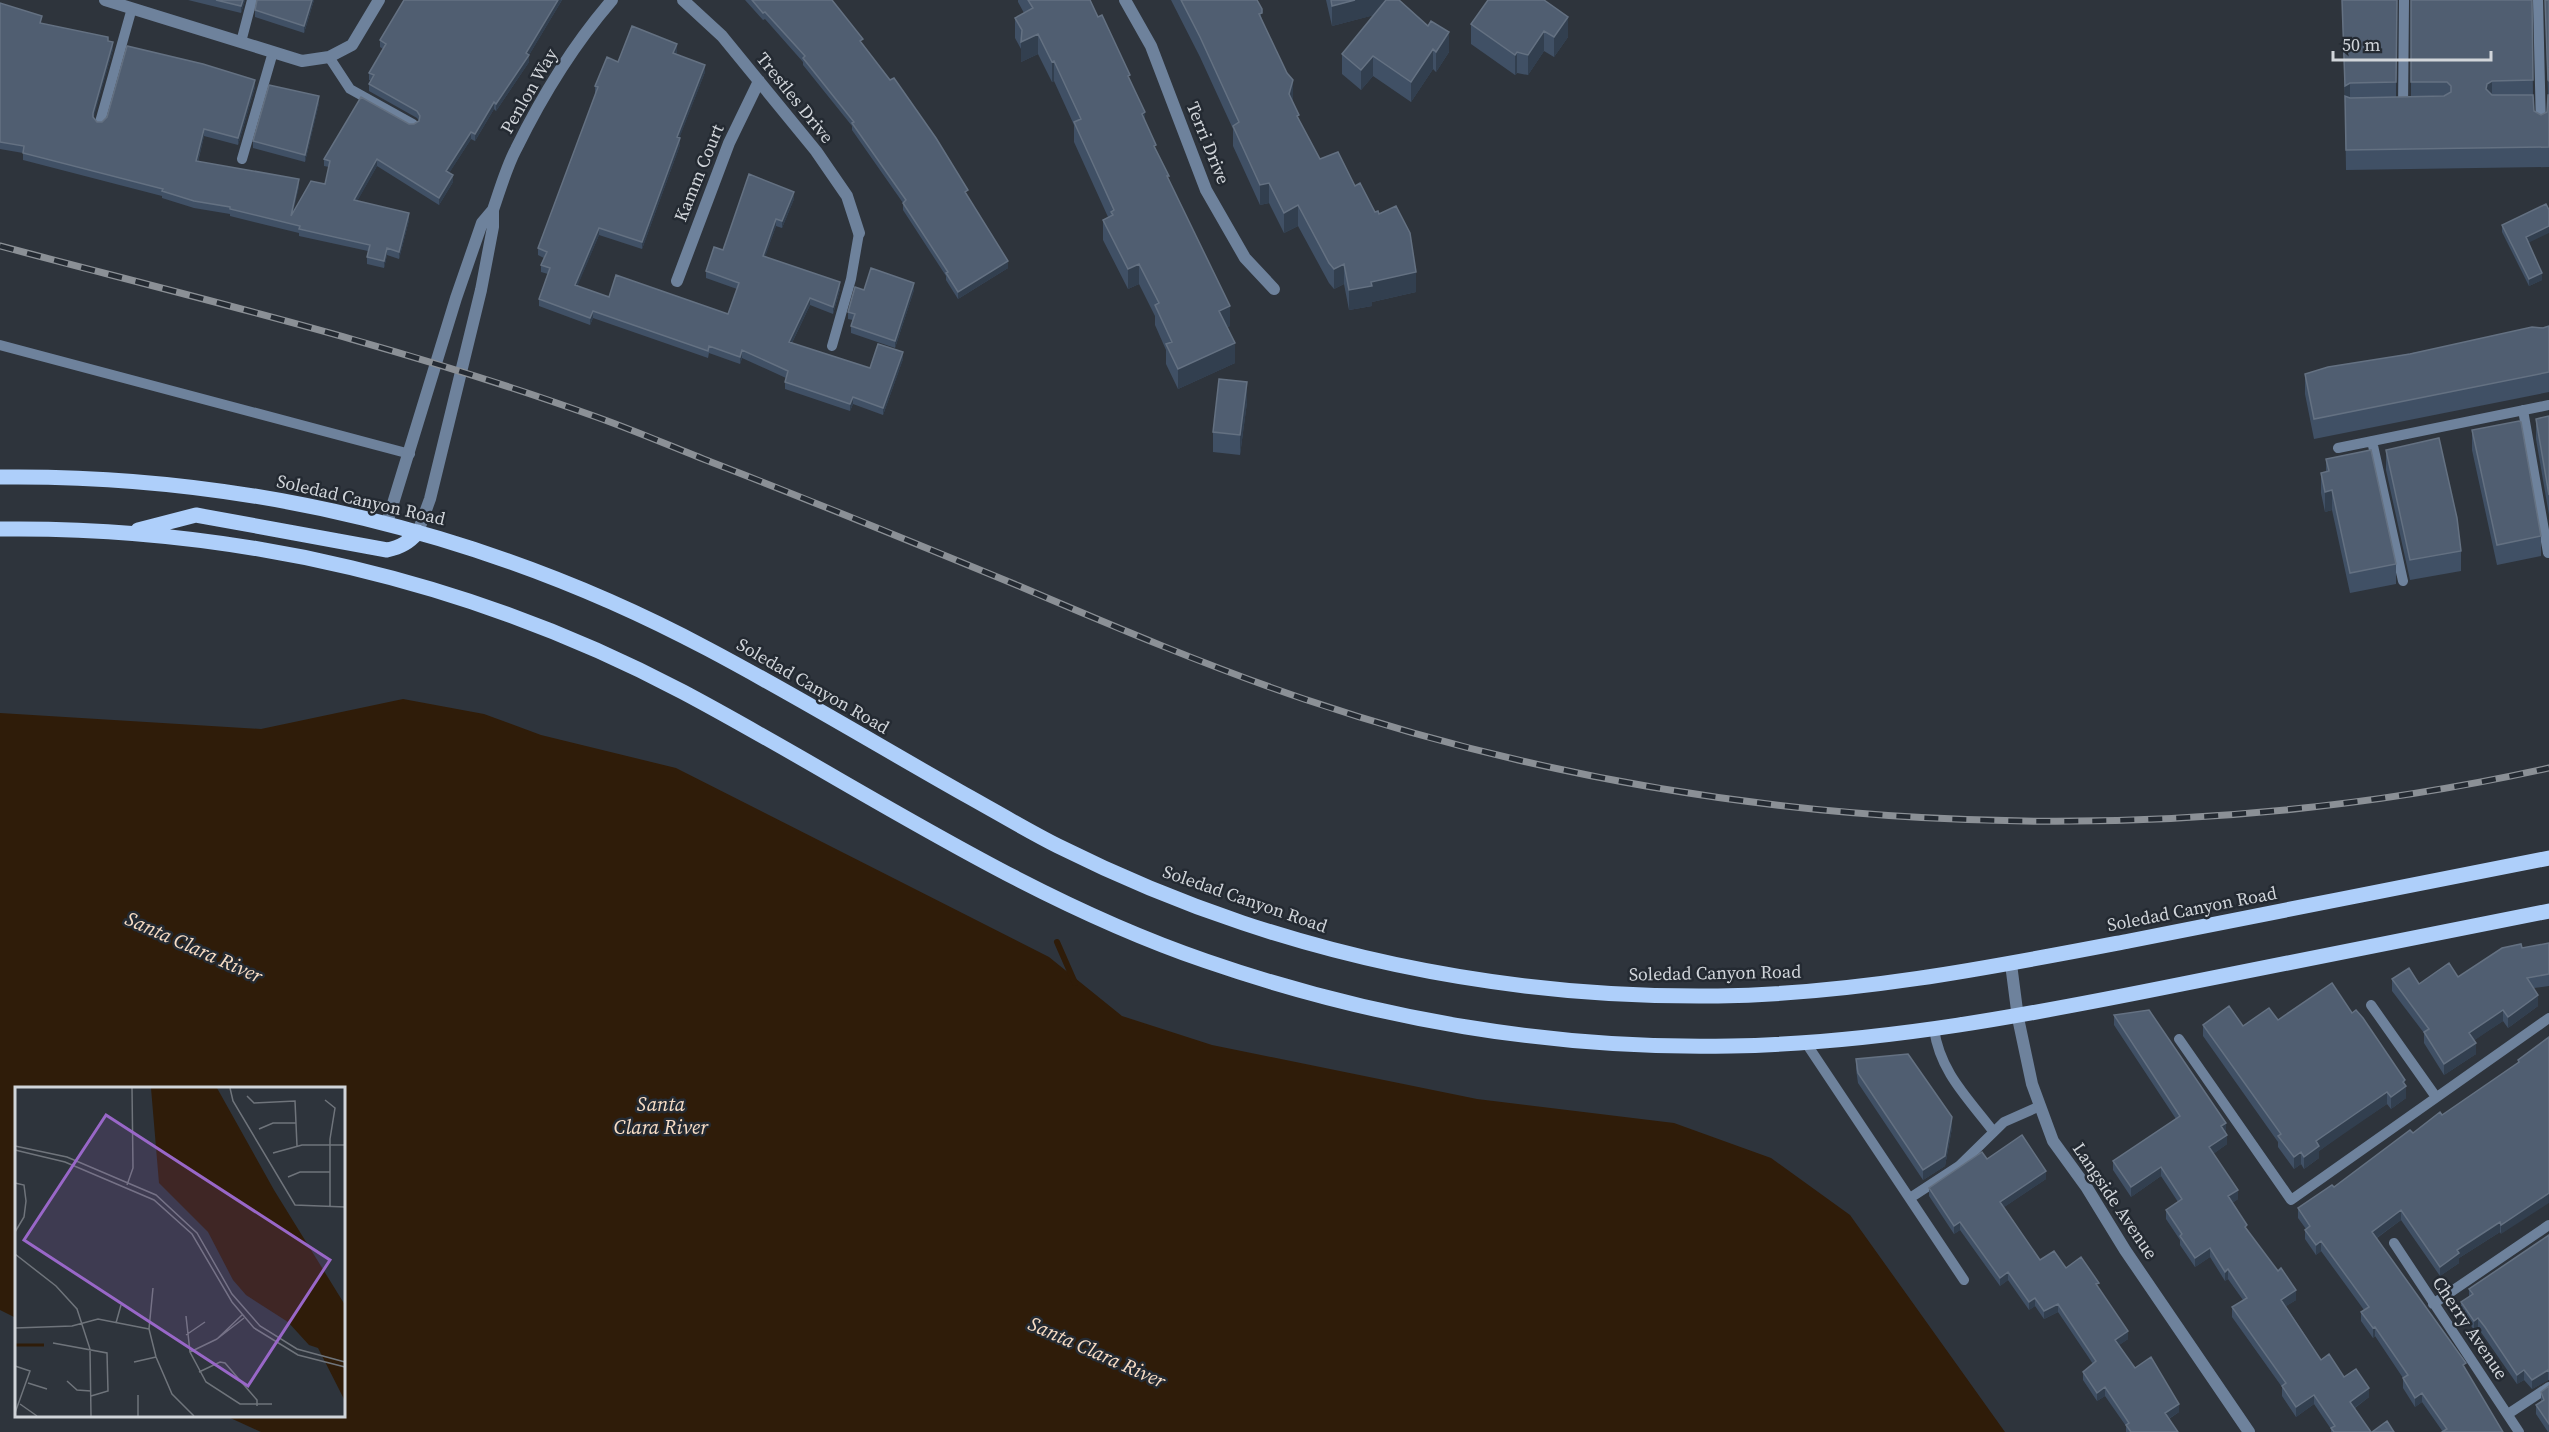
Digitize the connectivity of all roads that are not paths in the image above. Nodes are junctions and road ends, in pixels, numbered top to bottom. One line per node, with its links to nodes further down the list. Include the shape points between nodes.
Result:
1 (105, 0): 9 (street)
2 (252, 0): 10 (lane)
3 (379, 0): 12 (street, via 352,45)
4 (612, 0): 20 (street, Penlon Way, via 588,28 515,150)
5 (683, 0): 13 (street, Trestles Drive, via 722,36)
6 (1125, 0): 23 (street, Terri Drive, via 1151,46 1206,190 1245,258)
7 (2404, 0): 15 (lane)
8 (2538, 0): 14 (lane)
9 (132, 8): 10 (street); 16 (lane)
10 (241, 42): 11 (street)
11 (273, 52): 12 (street, via 302,61); 19 (lane)
12 (329, 57): 17 (lane, via 350,89)
13 (759, 81): 21 (street, Trestles Drive, via 847,196); 22 (street, Kamm Court, via 729,143)
14 (2540, 108): 18 (lane)
15 (2403, 110)
16 (100, 122)
17 (413, 124)
18 (2541, 128)
19 (242, 159)
20 (493, 210): 30 (street, via 482,223 456,298); 35 (street, via 481,290 430,499)
21 (859, 233): 25 (lane)
22 (677, 281)
23 (1274, 289)
24 (0, 345): 30 (lane)
25 (832, 346)
26 (2549, 405): 27 (lane)
27 (2523, 410): 28 (lane); 36 (lane)
28 (2372, 441): 29 (lane); 37 (lane)
29 (2338, 448)
30 (410, 454): 32 (street)
31 (0, 477): 32 (main road, Soledad Canyon Road, via 180,485 318,507)
32 (387, 523): 35 (main road, Soledad Canyon Road)
33 (0, 529): 34 (main road)
34 (130, 532): 35 (main road, via 196,515 387,550 405,544); 46 (main road, via 224,543 363,570 531,623 682,692 1006,874 1103,921 1202,960 1304,992 1409,1017 1515,1035 1621,1044 1729,1047)
35 (418, 532): 40 (main road, Soledad Canyon Road, via 494,555 641,615 711,650 1052,843 1114,873 1211,911 1310,943 1456,976 1582,992 1651,995 1790,993)
36 (2548, 552)
37 (2403, 581)
38 (2549, 858): 40 (main road, Soledad Canyon Road)
39 (2549, 911): 42 (main road)
40 (2011, 964): 42 (street, Langside Avenue)
41 (2371, 1005): 47 (lane)
42 (2018, 1017): 44 (main road); 48 (street, Langside Avenue)
43 (2549, 1018): 47 (lane)
44 (1934, 1029): 46 (main road); 49 (lane, via 1942,1062)
45 (2180, 1039): 47 (lane, via 2291,1200)
46 (1806, 1043): 50 (lane)
47 (2436, 1097)
48 (2040, 1106): 49 (lane, via 2004,1122); 57 (street, Langside Avenue, via 2053,1141)
49 (1994, 1131): 50 (lane, via 1959,1166)
50 (1910, 1198): 53 (lane)
51 (2549, 1225): 54 (lane)
52 (2394, 1243): 54 (lane, Cherry Avenue)
53 (1964, 1280)
54 (2433, 1304): 56 (lane, Cherry Avenue)
55 (2549, 1387): 56 (lane)
56 (2508, 1414): 58 (lane, Cherry Avenue)
57 (2249, 1432)
58 (2519, 1432)

